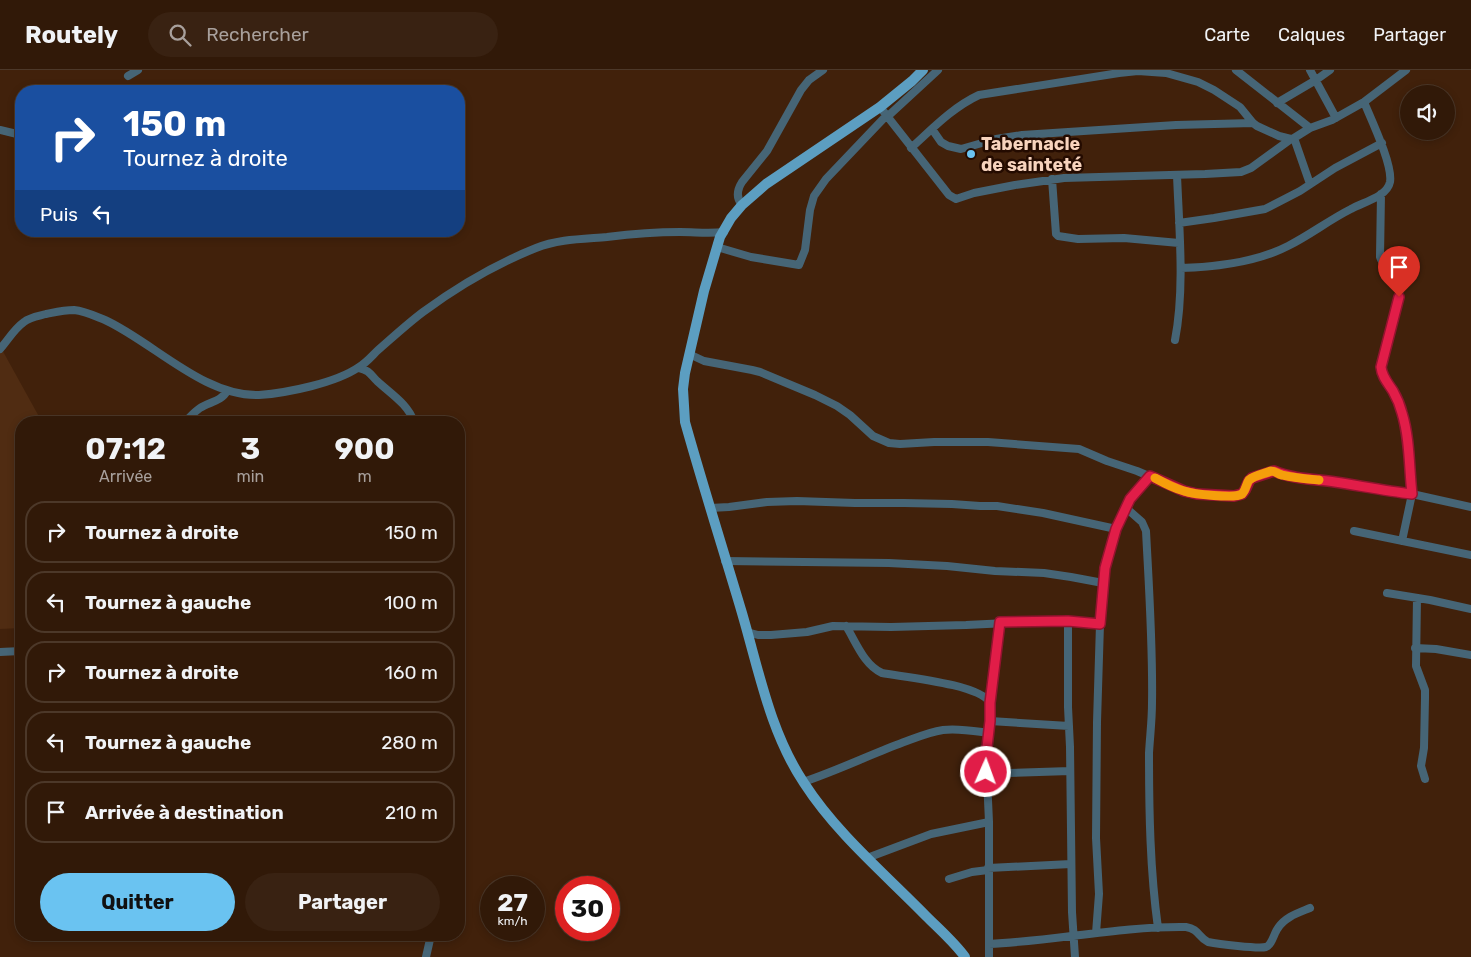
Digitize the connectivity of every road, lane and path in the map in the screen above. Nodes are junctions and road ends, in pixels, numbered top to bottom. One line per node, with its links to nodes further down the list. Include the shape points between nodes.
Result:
1 (138, 70): 9 (street)
2 (823, 70): 27 (street, via 809,80 767,150 739,186 738,196)
3 (923, 70): 13 (main road)
4 (938, 70): 13 (street)
5 (1236, 70): 12 (street)
6 (1310, 70): 10 (street)
7 (1330, 70): 10 (street)
8 (1406, 70): 11 (street)
9 (128, 76)
10 (1316, 80): 12 (street); 14 (street)
11 (1364, 102): 14 (street); 21 (street)
12 (1277, 103): 16 (street)
13 (884, 113): 22 (street); 27 (main road, via 766,184); 31 (street, via 814,196 805,250 799,265)
14 (1336, 118): 16 (street)
15 (1253, 123): 17 (street, via 1032,134 996,139 961,149 941,142); 17 (street, via 1240,108 1198,82 1166,73 1138,71 978,95); 20 (street, via 1267,132)
16 (1310, 128): 20 (street)
17 (932, 129): 22 (street)
18 (0, 130): 19 (street)
19 (15, 134)
20 (1292, 138): 23 (street, via 1241,172); 25 (street)
21 (1382, 143): 25 (street); 26 (street, via 1390,182)
22 (911, 148): 24 (street, via 949,195 956,199 982,191)
23 (1178, 175): 24 (street); 28 (street)
24 (1052, 180): 30 (street, via 1058,236)
25 (1310, 184): 28 (street, via 1265,209)
26 (1381, 194): 32 (street, via 1276,251 1230,264); 43 (street, via 1380,257 1400,289 1382,372 1403,416)
27 (742, 205): 29 (main road)
28 (1179, 223): 30 (street)
29 (724, 232): 31 (main road); 36 (street, via 626,235 537,248 449,294)
30 (1179, 243): 32 (street)
31 (717, 247): 35 (main road)
32 (1181, 268): 33 (street)
33 (1175, 340)
34 (0, 349): 39 (street, via 16,328 35,316 60,310 83,312 128,331 184,369)
35 (689, 354): 42 (street, via 704,361 752,370 815,395 843,410 873,436 888,443 988,442 1079,449); 46 (main road, via 683,389 685,422)
36 (369, 359): 37 (street); 38 (street)
37 (359, 368): 38 (street); 39 (street, via 342,377 276,392 258,395)
38 (371, 373): 41 (street)
39 (227, 391): 40 (street)
40 (191, 416)
41 (411, 416)
42 (1150, 476): 43 (street, via 1184,491 1216,495 1238,496 1252,478 1274,471 1282,475); 44 (street)
43 (1412, 494): 45 (street); 49 (street)
44 (1125, 507): 47 (street); 79 (street, via 1142,522 1146,532 1152,619 1150,839)
45 (1471, 507)
46 (710, 508): 47 (street, via 797,501 996,506); 51 (main road)
47 (1116, 529): 52 (street)
48 (1354, 531): 49 (street)
49 (1402, 541): 50 (street)
50 (1471, 555)
51 (725, 561): 52 (street, via 947,566 1044,573); 60 (main road)
52 (1103, 583): 58 (street)
53 (1387, 593): 54 (street)
54 (1417, 598): 55 (street); 61 (street)
55 (1471, 609)
56 (1068, 621): 57 (street); 58 (street); 67 (street)
57 (1000, 622): 59 (street); 65 (street)
58 (1100, 624): 80 (street, via 1096,818 1099,899)
59 (846, 626): 60 (street, via 771,635); 65 (street, via 858,648 882,674 924,678 952,685 982,696)
60 (747, 632): 72 (main road, via 772,716 786,753)
61 (1415, 648): 64 (street); 71 (street, via 1417,671 1426,698 1421,766)
62 (15, 651): 63 (street)
63 (0, 652)
64 (1471, 654)
65 (990, 703): 66 (street)
66 (990, 721): 67 (street); 68 (street)
67 (1069, 726): 69 (street)
68 (989, 733): 70 (street); 72 (street, via 943,730)
69 (1070, 771): 70 (street); 75 (street)
70 (986, 772): 73 (street)
71 (1425, 779)
72 (803, 782): 74 (main road, via 828,816)
73 (989, 822): 74 (street, via 931,834); 76 (street)
74 (867, 858): 86 (main road)
75 (1072, 864): 76 (street); 81 (street)
76 (988, 868): 77 (street); 83 (street)
77 (949, 879)
78 (1310, 908): 84 (street, via 1282,922 1270,944)
79 (1158, 928): 80 (street); 84 (street, via 1190,928 1208,942)
80 (1096, 933): 81 (street)
81 (1074, 936): 83 (street); 88 (street)
82 (430, 941): 85 (street)
83 (989, 944): 87 (street)
84 (1263, 947): 89 (street)
85 (426, 957)
86 (965, 957)
87 (989, 957)
88 (1075, 957)
89 (1264, 957)

